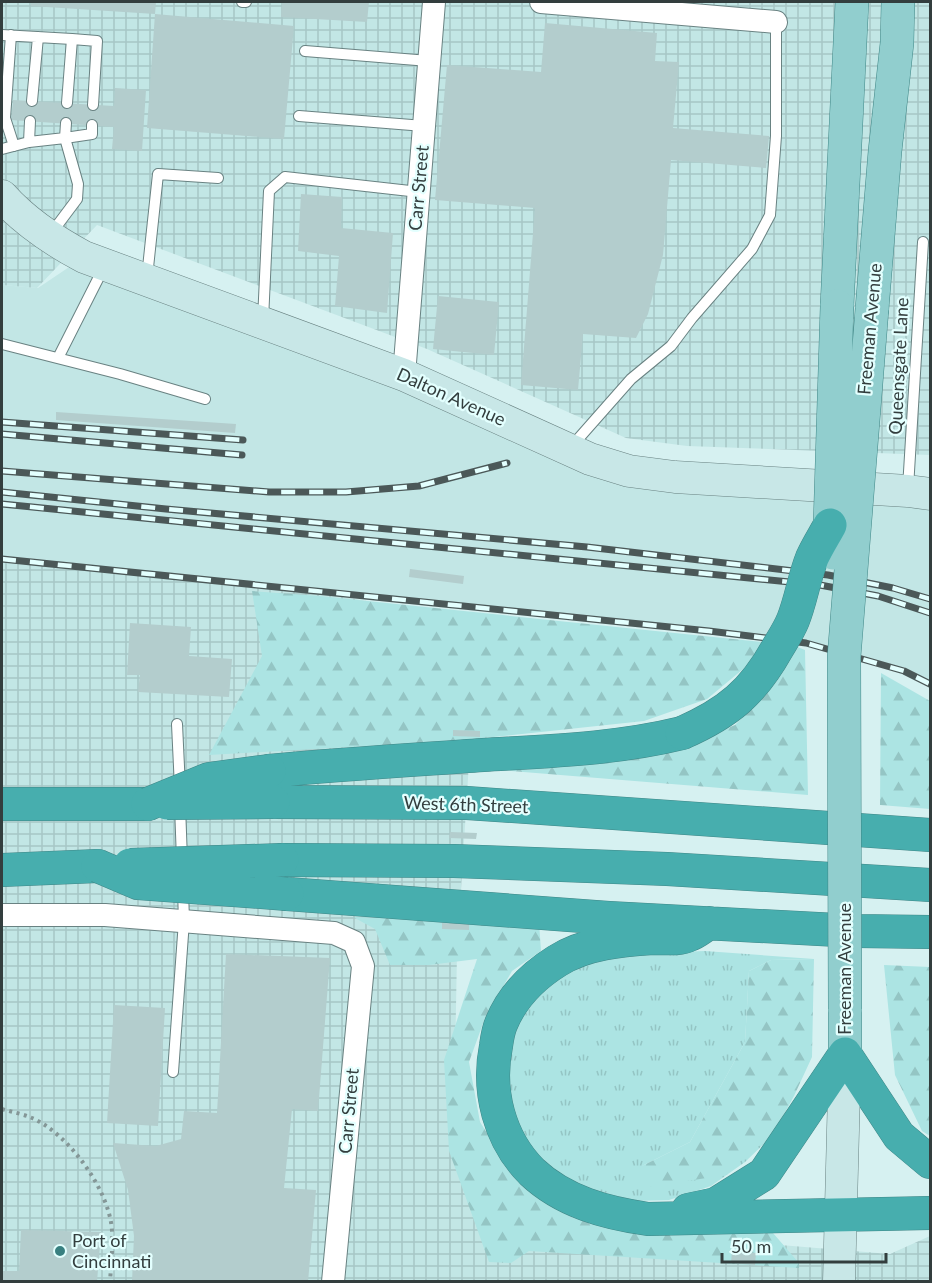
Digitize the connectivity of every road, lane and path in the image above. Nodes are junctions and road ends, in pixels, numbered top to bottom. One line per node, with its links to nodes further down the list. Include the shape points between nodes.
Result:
1 (434, 2): 10 (street, Carr Street)
2 (541, 2): 5 (street)
3 (852, 2): 37 (main road, Freeman Avenue, bridge)
4 (898, 2): 38 (main road, Freeman Avenue, bridge)
5 (776, 22): 35 (lane, via 776,136 770,215 752,249 671,346 631,379)
6 (6, 35): 7 (lane); 21 (lane, via 5,118)
7 (38, 37): 8 (lane); 11 (lane)
8 (72, 39): 12 (lane); 13 (lane, via 98,41)
9 (305, 51): 10 (lane)
10 (429, 60): 18 (street, Carr Street)
11 (32, 101)
12 (67, 104)
13 (93, 105)
14 (299, 116): 18 (lane)
15 (30, 121): 20 (lane)
16 (66, 123): 19 (lane)
17 (92, 125): 19 (lane, via 92,134)
18 (424, 126): 24 (street, Carr Street)
19 (65, 138): 20 (lane); 26 (lane, via 78,184 77,199)
20 (29, 142): 21 (lane)
21 (14, 146): 22 (lane)
22 (2, 149)
23 (218, 178): 29 (lane, via 158,174)
24 (419, 192): 30 (lane, via 285,177 269,191); 33 (street, Carr Street)
25 (2, 196): 26 (main road, Dalton Avenue)
26 (49, 236): 28 (main road, Dalton Avenue)
27 (923, 242): 36 (lane, Queensgate Lane)
28 (105, 265): 29 (main road, Dalton Avenue); 32 (lane)
29 (147, 280): 30 (main road, Dalton Avenue)
30 (263, 323): 33 (main road, Dalton Avenue)
31 (2, 344): 32 (lane)
32 (58, 358): 34 (lane)
33 (404, 375): 35 (main road, Dalton Avenue)
34 (205, 399)
35 (568, 450): 36 (main road, Dalton Avenue, via 629,471 675,477)
36 (919, 493)
37 (830, 525): 38 (main road, Freeman Avenue, bridge); 40 (highway, bridge, via 812,559 792,623 766,669 748,690 708,722 682,733 608,747 355,763)
38 (844, 657): 52 (main road, Freeman Avenue, bridge)
39 (177, 724): 47 (lane)
40 (271, 787): 41 (highway, West 6th Street, bridge, via 148,804); 42 (highway, West 6th Street)
41 (2, 804)
42 (930, 835)
43 (98, 866): 44 (highway); 45 (highway, bridge, via 282,860 454,861); 48 (highway, bridge, via 138,883)
44 (2, 870)
45 (930, 885)
46 (2, 915): 47 (street, via 105,915)
47 (184, 921): 53 (lane); 60 (street, Carr Street, via 334,933 354,942 363,966)
48 (709, 923): 49 (highway); 58 (highway, via 688,936 627,940 590,947 559,959 533,978 512,1002 500,1026 494,1053 492,1080 497,1113 511,1145 532,1172 586,1205)
49 (856, 931): 50 (highway); 51 (highway, via 897,950)
50 (930, 932)
51 (930, 953)
52 (845, 1054): 55 (highway, via 899,1136); 57 (main road, Freeman Avenue); 58 (highway, via 764,1174 716,1204)
53 (172, 1072)
54 (2, 1109): 59 (path, via 34,1119 68,1143 89,1170 112,1228)
55 (930, 1162)
56 (930, 1213): 57 (highway)
57 (842, 1216): 58 (highway); 61 (main road, Freeman Avenue)
58 (648, 1220)
59 (110, 1281)
60 (333, 1281)
61 (839, 1281)

